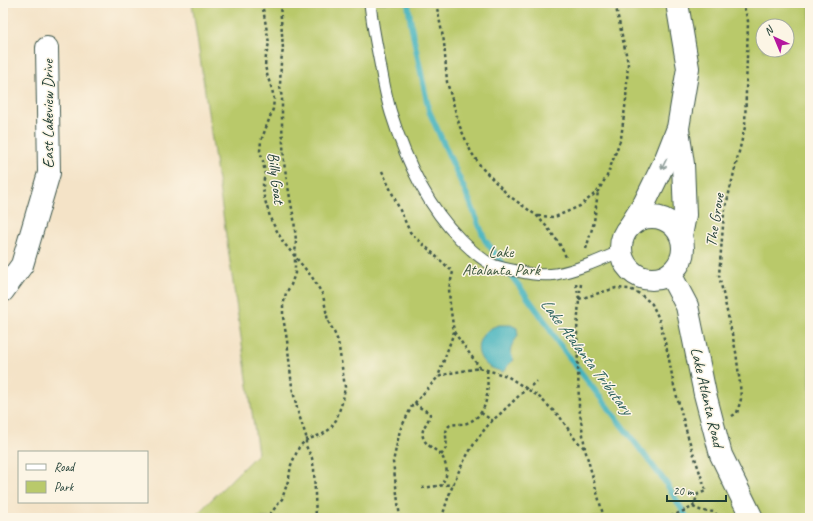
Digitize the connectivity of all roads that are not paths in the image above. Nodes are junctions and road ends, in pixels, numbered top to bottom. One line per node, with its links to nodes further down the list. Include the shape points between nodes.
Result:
1 (370, 3): 7 (lane, via 382,75 400,140 415,175 435,208 466,245 491,264 531,274 555,274 583,267)
2 (677, 3): 4 (street, via 688,68)
3 (47, 48): 9 (street, East Lakeview Drive, via 49,173 22,265)
4 (678, 128): 5 (street, one-way to 5, via 665,162); 6 (street, via 684,164 685,215)
5 (630, 226): 6 (street, via 648,217 658,218 668,221); 7 (street, via 624,235)
6 (681, 236): 8 (street, via 682,257)
7 (621, 251): 8 (street, via 625,264 641,277 651,280)
8 (670, 274): 10 (street, Lake Atlanta Road, via 687,306 705,394 721,455)
9 (3, 291)
10 (752, 518)

